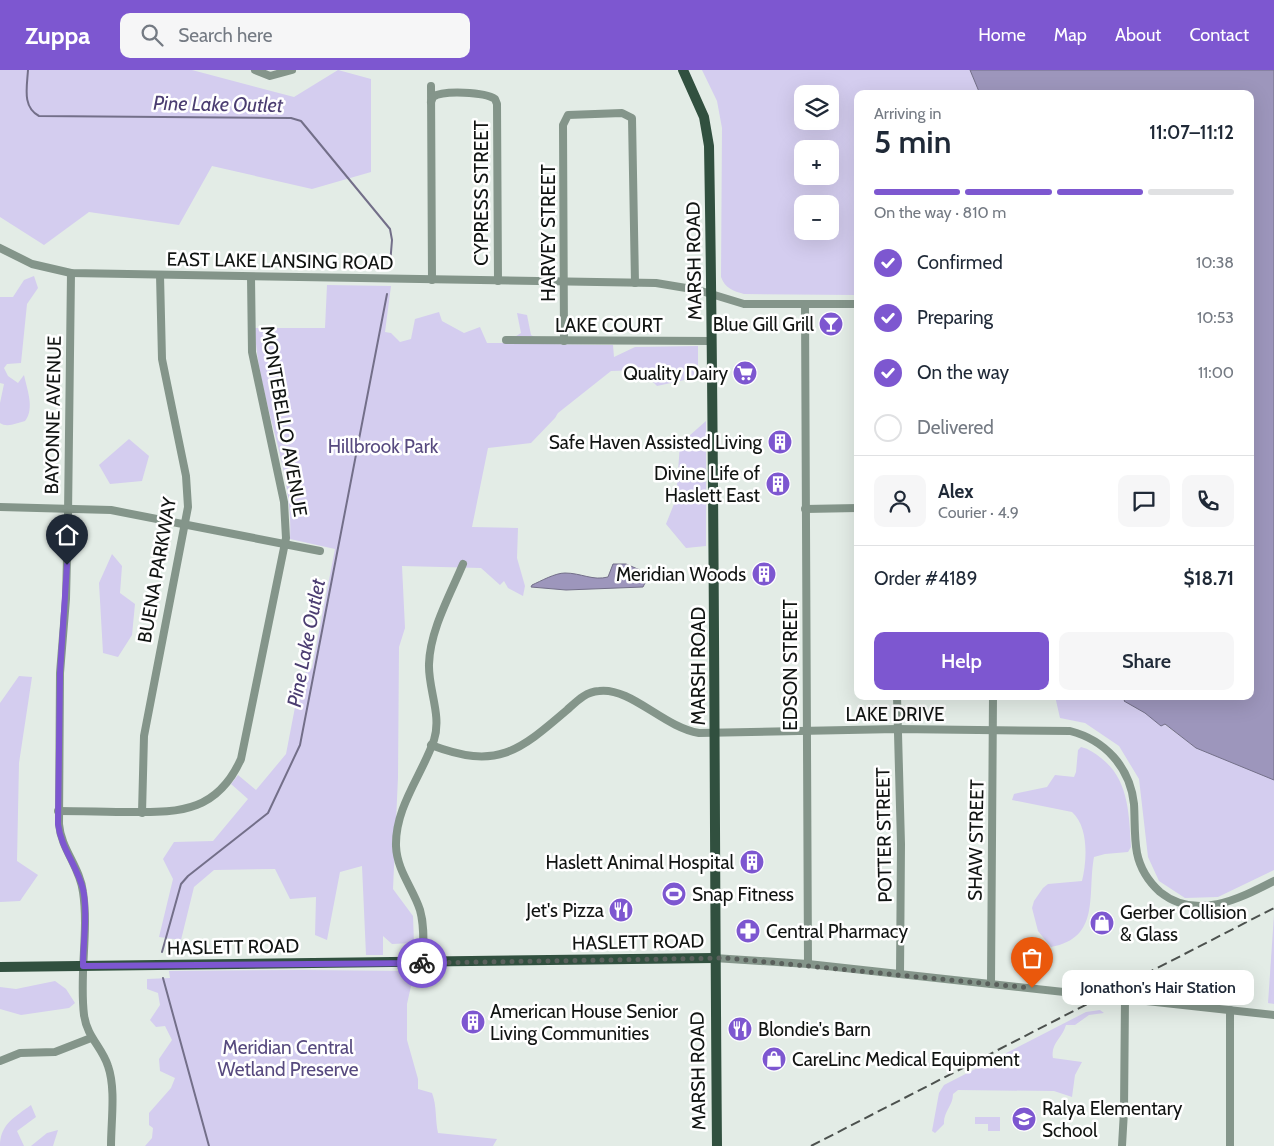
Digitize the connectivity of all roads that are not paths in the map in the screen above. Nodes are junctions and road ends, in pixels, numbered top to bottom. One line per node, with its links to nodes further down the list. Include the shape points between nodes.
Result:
1 (255, 70): 2 (street, via 270,76)
2 (292, 70)
3 (683, 70): 14 (main road, MARSH ROAD, via 702,110 708,132)
4 (431, 86): 5 (street)
5 (431, 102): 10 (street); 11 (street, CYPRESS STREET, via 441,93 485,94 495,99 497,104)
6 (0, 248): 7 (street, EAST LAKE LANSING ROAD, via 32,264)
7 (71, 273): 8 (street, EAST LAKE LANSING ROAD); 21 (street, BAYONNE AVENUE)
8 (160, 275): 9 (street, EAST LAKE LANSING ROAD); 24 (street, BUENA PARKWAY, via 162,360 186,476)
9 (251, 277): 10 (street, EAST LAKE LANSING ROAD); 25 (street, MONTEBELLO AVENUE, via 252,352 284,502)
10 (432, 280): 11 (street, EAST LAKE LANSING ROAD)
11 (498, 281): 12 (street, EAST LAKE LANSING ROAD)
12 (564, 282): 13 (street, EAST LAKE LANSING ROAD); 13 (street, HARVEY STREET, via 563,125 568,115 575,113 622,113 632,118 634,124); 18 (street, HARVEY STREET)
13 (635, 283): 14 (street, EAST LAKE LANSING ROAD, via 676,285)
14 (712, 294): 16 (street, EAST LAKE LANSING ROAD, via 744,304); 19 (main road, MARSH ROAD)
15 (854, 304): 16 (street, EAST LAKE LANSING ROAD)
16 (805, 305): 23 (street, EDSON STREET)
17 (506, 340): 18 (street, LAKE COURT)
18 (564, 340): 19 (street, LAKE COURT)
19 (712, 341): 33 (main road, MARSH ROAD)
20 (0, 506): 21 (street)
21 (68, 508): 24 (street, via 111,510); 35 (street, BAYONNE AVENUE, via 60,673)
22 (854, 508): 23 (street)
23 (805, 509): 32 (street, EDSON STREET)
24 (186, 525): 25 (street); 36 (street, BUENA PARKWAY, via 144,736)
25 (285, 544): 26 (street); 36 (street, MONTEBELLO AVENUE, via 244,751 233,775 219,792 198,805 176,812)
26 (320, 551)
27 (463, 564): 34 (street, via 430,655 429,676 436,721)
28 (897, 700): 30 (street, POTTER STREET)
29 (993, 700): 31 (street, SHAW STREET)
30 (897, 729): 31 (street, LAKE DRIVE); 32 (street, LAKE DRIVE); 43 (street, POTTER STREET)
31 (993, 730): 37 (street, LAKE DRIVE, via 1070,731 1086,736 1108,750 1124,770 1130,786 1137,852 1144,872 1159,891 1178,903 1220,904); 44 (street, SHAW STREET)
32 (807, 731): 33 (street, LAKE DRIVE); 40 (street, EDSON STREET)
33 (716, 733): 34 (street, LAKE DRIVE, via 691,732 677,727 620,694 602,690 586,694 527,743 503,754 470,757); 38 (main road, MARSH ROAD)
34 (431, 745): 39 (street, via 402,810 396,839 400,869 422,920)
35 (58, 811): 36 (street, MONTEBELLO AVENUE); 41 (street, BAYONNE AVENUE, via 60,836 83,891)
36 (142, 813)
37 (1274, 881)
38 (714, 958): 39 (main road, HASLETT ROAD); 40 (street, HASLETT ROAD); 51 (main road, MARSH ROAD)
39 (423, 963): 41 (main road, HASLETT ROAD)
40 (808, 964): 43 (street, HASLETT ROAD)
41 (83, 966): 42 (main road, HASLETT ROAD); 48 (street, BAYONNE AVENUE, via 84,1015)
42 (0, 968)
43 (900, 974): 44 (street, HASLETT ROAD)
44 (991, 984): 45 (street, HASLETT ROAD)
45 (1124, 998): 46 (street, HASLETT ROAD); 52 (street)
46 (1230, 1010): 47 (street, HASLETT ROAD); 53 (street)
47 (1274, 1015)
48 (91, 1038): 49 (street, via 55,1052 20,1053); 50 (street, BAYONNE AVENUE, via 108,1063 111,1075)
49 (0, 1061)
50 (111, 1146)
51 (717, 1146)
52 (1122, 1146)
53 (1230, 1146)

